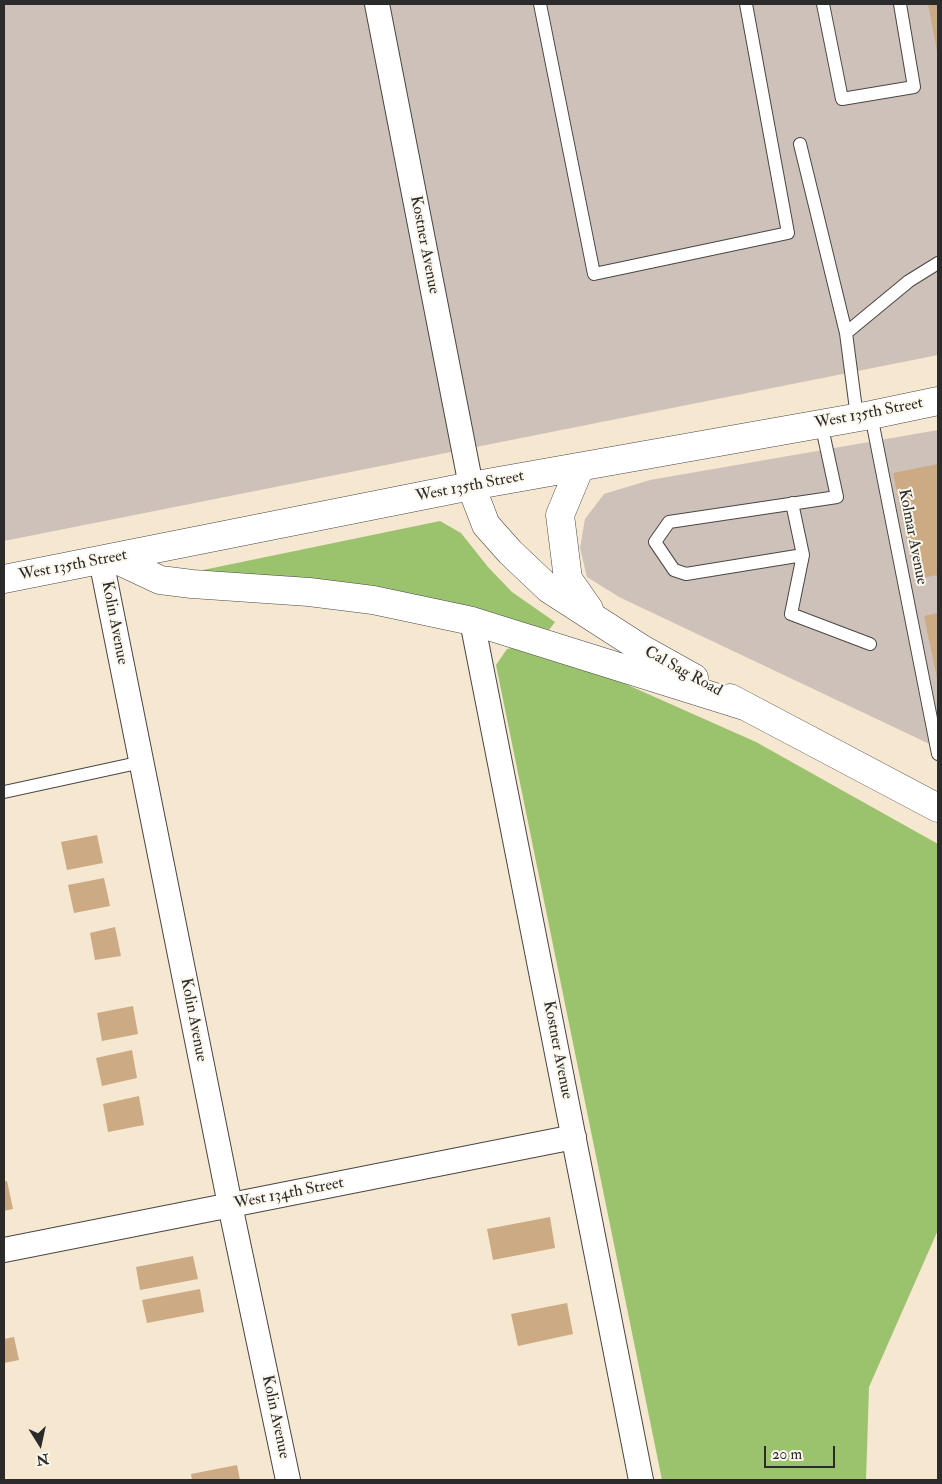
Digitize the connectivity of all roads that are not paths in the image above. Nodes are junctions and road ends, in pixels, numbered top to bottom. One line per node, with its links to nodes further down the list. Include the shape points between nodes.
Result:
1 (377, 4): 13 (street, Kostner Avenue)
2 (540, 4): 3 (lane, via 594,274 788,233)
3 (746, 4)
4 (823, 4): 5 (lane, via 842,99 914,87)
5 (900, 4)
6 (800, 144): 8 (lane, Kolmar Avenue)
7 (938, 262): 8 (lane, via 909,281)
8 (846, 333): 10 (lane, Kolmar Avenue)
9 (938, 401): 10 (street, West 135th Street)
10 (864, 416): 11 (street, West 135th Street); 22 (lane, Kolmar Avenue)
11 (821, 423): 12 (street, West 135th Street); 14 (lane, via 837,497)
12 (580, 467): 13 (street, West 135th Street); 19 (street, via 560,515 568,579)
13 (471, 486): 16 (street, West 135th Street); 19 (street, Cal Sag Road, via 486,525 510,552 549,589)
14 (792, 503): 15 (lane); 15 (lane, via 670,522 655,542 674,570 686,574)
15 (803, 555): 20 (lane, via 791,614)
16 (108, 559): 17 (street, West 135th Street); 18 (street, via 160,580 373,600); 23 (street, Kolin Avenue)
17 (4, 579)
18 (472, 620): 21 (street); 26 (street, Kostner Avenue)
19 (598, 620): 21 (street, Cal Sag Road, via 642,649)
20 (870, 644)
21 (744, 706): 25 (street, Cal Sag Road)
22 (938, 754)
23 (142, 762): 24 (lane); 27 (street, Kolin Avenue)
24 (4, 792)
25 (938, 808)
26 (574, 1137): 27 (street, West 134th Street); 30 (street, Kostner Avenue)
27 (230, 1205): 28 (street, West 134th Street); 29 (street, Kolin Avenue)
28 (4, 1250)
29 (288, 1480)
30 (641, 1480)

